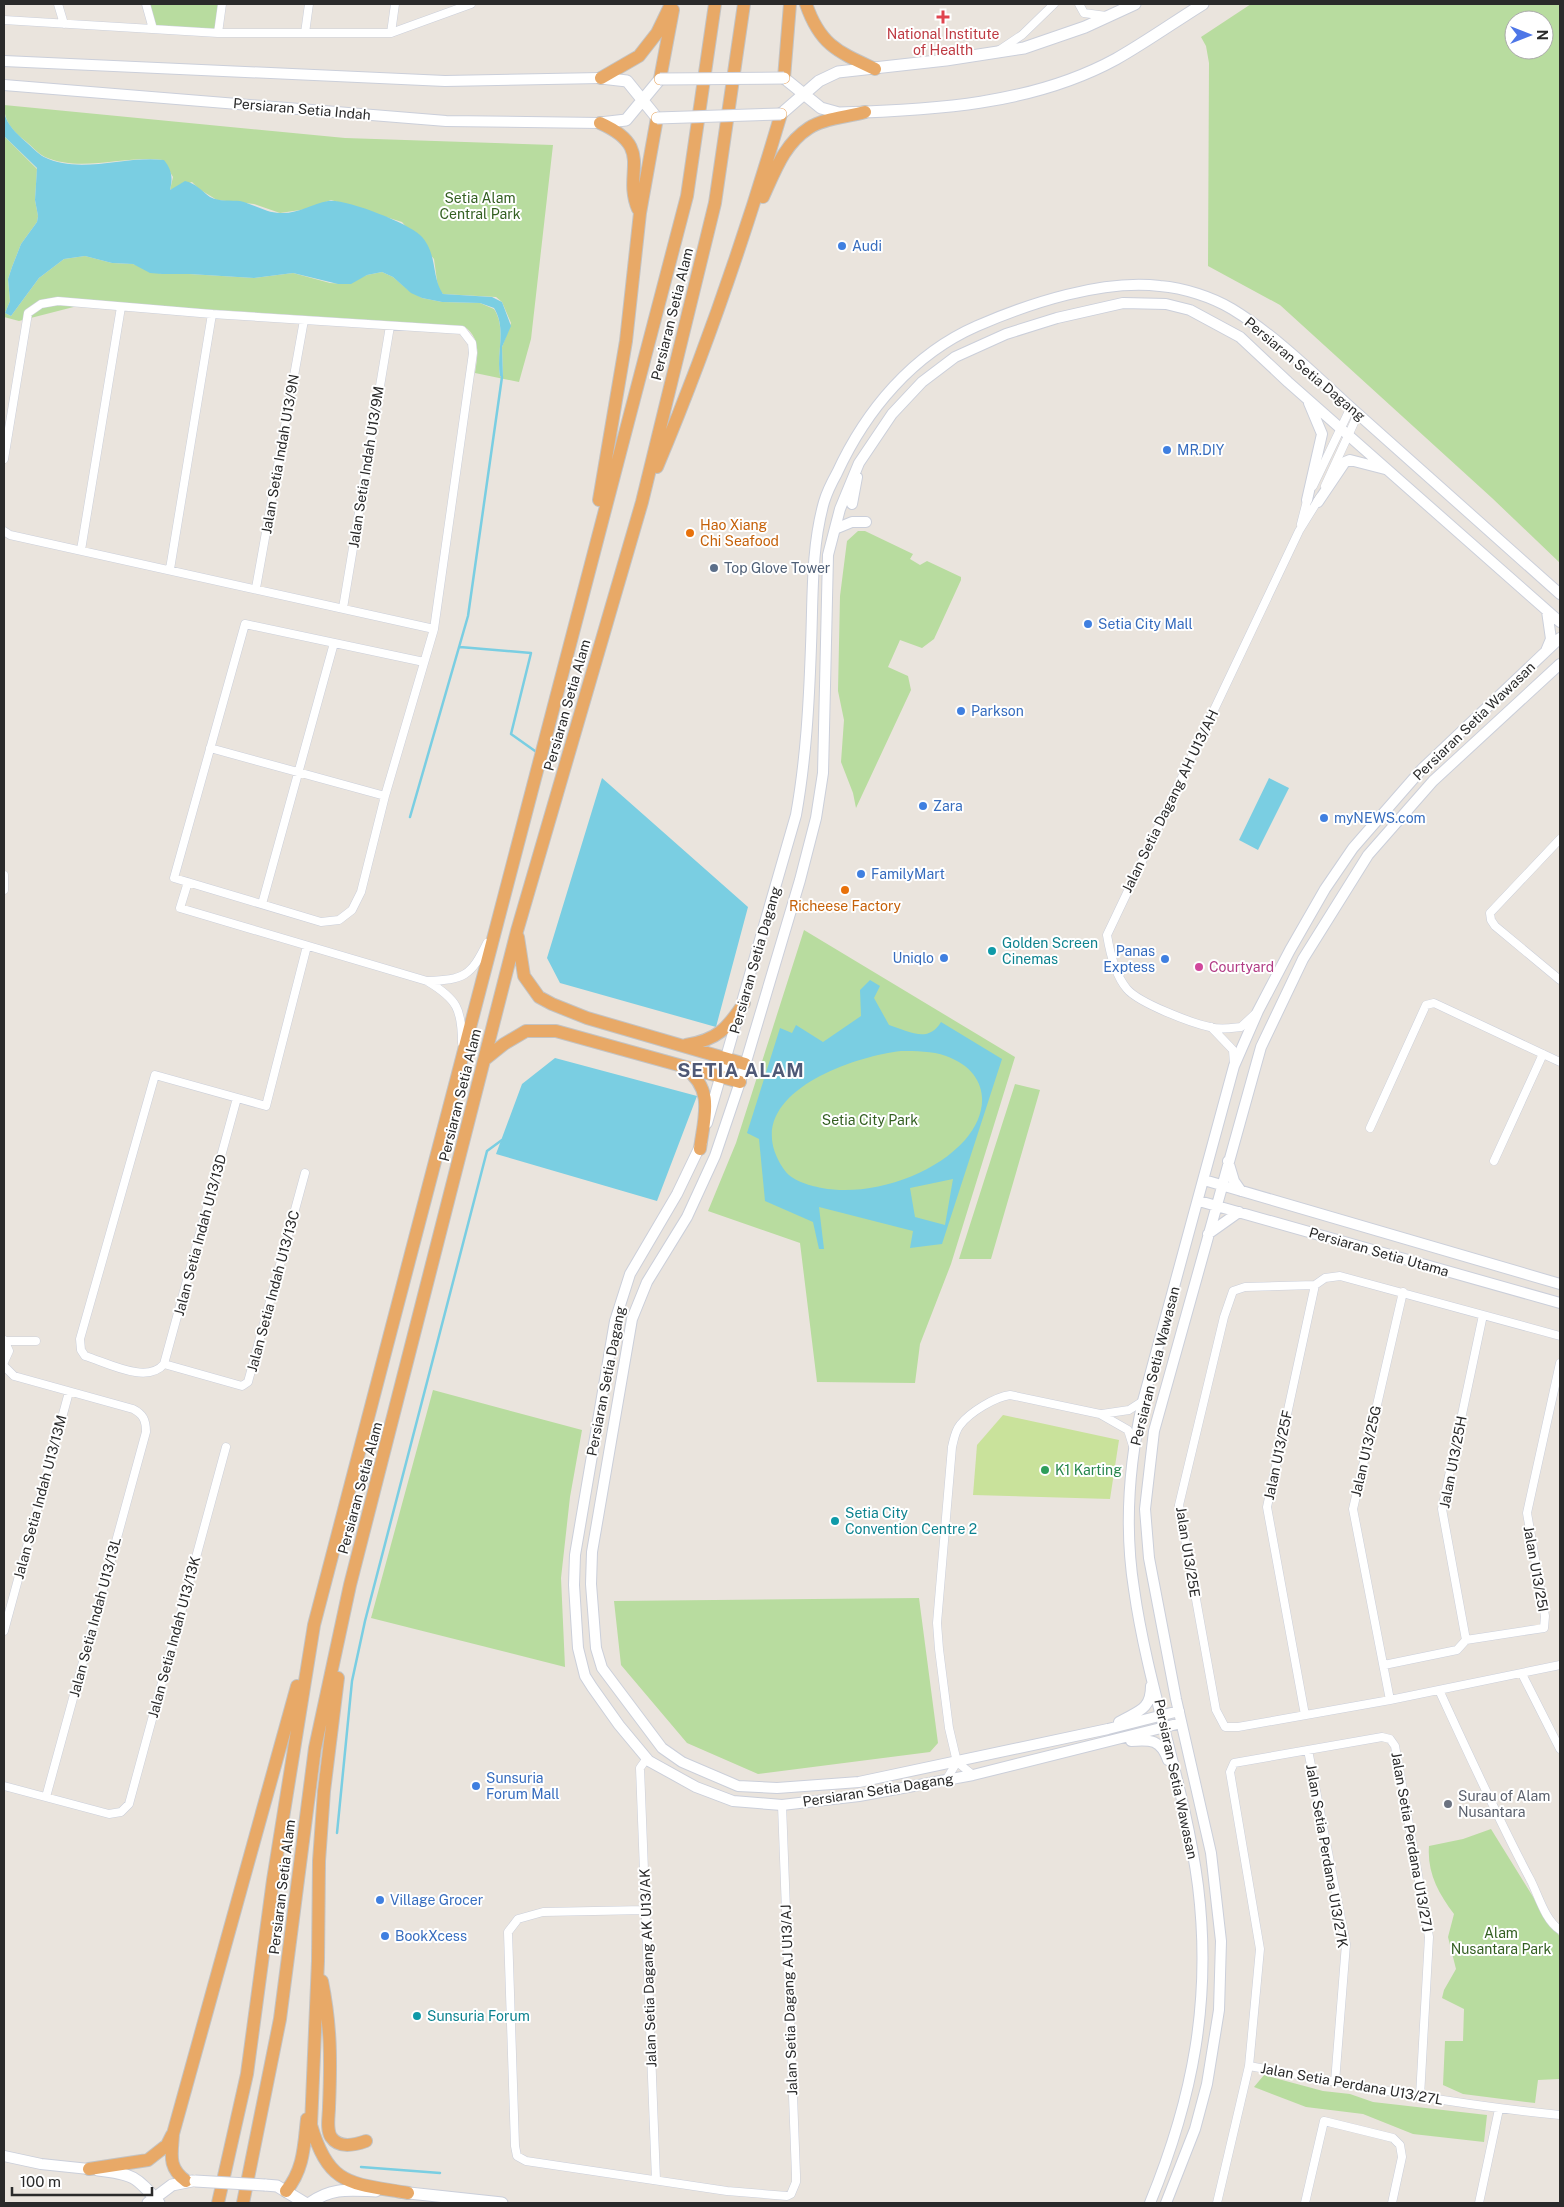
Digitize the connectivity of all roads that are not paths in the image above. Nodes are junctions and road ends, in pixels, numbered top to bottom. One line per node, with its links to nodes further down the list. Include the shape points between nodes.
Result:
1 (58, 4): 18 (street)
2 (146, 4): 19 (street)
3 (222, 4): 20 (street)
4 (309, 4): 21 (street)
5 (395, 4): 22 (street)
6 (471, 4): 22 (street)
7 (673, 4): 26 (highway, via 639,56); 28 (highway)
8 (715, 4): 58 (highway, Persiaran Setia Alam, via 687,196)
9 (744, 4): 49 (highway, Persiaran Setia Alam, via 715,203)
10 (790, 4): 27 (highway)
11 (806, 4): 25 (highway, via 812,23 822,37 843,54)
12 (1054, 4): 23 (street, via 1022,35)
13 (1079, 4): 16 (street, via 1084,13)
14 (1135, 4): 16 (main road)
15 (1202, 4): 32 (main road, via 1115,59 1045,87 1000,99 953,106)
16 (1109, 16): 23 (main road, via 1024,48)
17 (4, 20): 18 (street)
18 (64, 24): 19 (street)
19 (153, 29): 20 (street)
20 (218, 33): 21 (street)
21 (305, 33): 22 (street)
22 (391, 33)
23 (994, 53): 25 (main road)
24 (4, 61): 26 (street, via 445,81)
25 (875, 69): 30 (main road, via 827,76)
26 (601, 78): 31 (main road, via 627,81)
27 (784, 78): 28 (main road, bridge); 30 (main road)
28 (660, 79): 31 (main road)
29 (4, 85): 35 (street, Persiaran Setia Indah, via 446,121)
30 (803, 96): 32 (main road, via 829,112); 33 (main road)
31 (642, 99): 34 (main road); 35 (main road, via 626,120)
32 (865, 112): 37 (highway, via 810,127 783,152)
33 (781, 114): 34 (main road, bridge); 37 (highway)
34 (656, 118): 36 (highway)
35 (600, 122): 36 (highway, via 614,129 630,145)
36 (640, 213): 58 (highway, via 626,342)
37 (729, 274): 49 (highway)
38 (121, 307): 39 (street); 45 (street, via 58,301 41,304 28,313); 56 (street)
39 (212, 314): 40 (street); 57 (street)
40 (304, 320): 41 (street); 59 (street, Jalan Setia Indah U13/9N)
41 (390, 326): 61 (street, Jalan Setia Indah U13/9M); 64 (street, via 462,330 472,343)
42 (1307, 399): 44 (street, Persiaran Setia Dagang); 46 (street, Persiaran Setia Dagang, via 1240,337 1218,324 1190,310 1166,304 1123,303 1012,332 955,357 922,382 892,414); 48 (street, via 1322,434)
43 (1354, 410): 44 (street, Jalan Setia Dagang AH U13/AH); 60 (street, Persiaran Setia Dagang); 83 (street, Persiaran Setia Dagang, via 1286,350 1229,307 1194,293 1160,286 1116,286 1053,299 994,319 934,349 906,374 873,410 851,441 824,502 812,588 802,782 796,815)
44 (1344, 431): 47 (street, Persiaran Setia Dagang); 48 (street, Jalan Setia Dagang AH U13/AH); 50 (street, Jalan Setia Dagang AH U13/AH)
45 (4, 459)
46 (859, 463): 51 (street); 53 (street, Persiaran Setia Dagang)
47 (1386, 469): 50 (street, via 1350,460 1345,462); 62 (street, Persiaran Setia Dagang)
48 (1307, 500): 55 (street, Jalan Setia Dagang AH U13/AH)
49 (642, 502): 79 (highway, Persiaran Setia Alam)
50 (1318, 502): 55 (street, Jalan Setia Dagang AH U13/AH)
51 (852, 504)
52 (866, 522): 53 (street, via 852,522)
53 (835, 529): 92 (street, Persiaran Setia Dagang, via 828,555 822,782 800,880)
54 (4, 531): 56 (street)
55 (1299, 531): 85 (street, Jalan Setia Dagang AH U13/AH, via 1107,935 1111,958 1125,987 1134,996)
56 (81, 550): 57 (street)
57 (170, 569): 59 (street)
58 (587, 576): 78 (highway, Persiaran Setia Alam)
59 (256, 588): 61 (street)
60 (1560, 594)
61 (343, 608): 64 (street)
62 (1547, 611): 63 (street, Persiaran Setia Dagang); 67 (street, via 1550,639)
63 (1560, 622)
64 (434, 629): 68 (street)
65 (1560, 638): 67 (street, Persiaran Setia Wawasan)
66 (334, 643): 68 (street); 70 (street, via 245,624); 71 (street)
67 (1545, 654): 84 (street, Persiaran Setia Wawasan, via 1422,769 1353,848 1325,889)
68 (424, 662): 72 (street)
69 (1560, 664): 100 (street, Persiaran Setia Wawasan, via 1433,781 1368,855 1303,959 1261,1047)
70 (210, 748): 71 (street); 75 (street, via 174,878)
71 (298, 772): 72 (street); 77 (street)
72 (385, 796): 77 (street, via 361,892 352,910 339,920 321,922)
73 (1560, 839): 81 (street, via 1490,913 1495,926)
74 (4, 875): 76 (street)
75 (188, 882): 77 (street); 80 (street, via 180,908)
76 (4, 890)
77 (262, 904)
78 (497, 925): 82 (street, via 478,961 466,974 453,981); 89 (highway, Persiaran Setia Alam)
79 (517, 931): 86 (highway, via 524,976 539,996 587,1018); 90 (highway, Persiaran Setia Alam)
80 (308, 946): 82 (street); 97 (street, via 266,1106)
81 (1560, 980)
82 (427, 981): 89 (street, via 446,992 457,1005 462,1023)
83 (744, 1003): 86 (highway, via 731,1023 717,1036); 88 (street, Persiaran Setia Dagang)
84 (1258, 1011): 85 (street, Jalan Setia Dagang AH U13/AH, via 1241,1027); 94 (street, Persiaran Setia Wawasan)
85 (1211, 1028): 94 (street, Jalan Setia Dagang AH U13/AH, via 1233,1050)
86 (681, 1046): 88 (highway)
87 (1543, 1054): 91 (street); 98 (street, via 1434,1003 1426,1005); 101 (street)
88 (727, 1059): 92 (highway); 95 (street, Persiaran Setia Dagang)
89 (462, 1060): 127 (highway, Persiaran Setia Alam)
90 (484, 1060): 93 (highway, via 526,1032 556,1030); 126 (highway, Persiaran Setia Alam)
91 (1560, 1062)
92 (745, 1064): 96 (street, Persiaran Setia Dagang)
93 (681, 1065): 95 (highway); 99 (highway, via 697,1076 703,1086 706,1102)
94 (1234, 1066): 103 (street, Persiaran Setia Wawasan)
95 (722, 1076): 96 (highway); 99 (street, Persiaran Setia Dagang)
96 (740, 1082): 147 (street, Persiaran Setia Dagang, via 715,1156 687,1217 646,1282 632,1319 592,1552 596,1648 602,1668 662,1748 682,1762 738,1786 777,1788 859,1782)
97 (237, 1098): 120 (street, Jalan Setia Indah U13/13D); 120 (street, Jalan Setia Indah U13/13C, via 155,1075 80,1339 85,1356 135,1371 152,1372)
98 (1370, 1128)
99 (700, 1149): 146 (street, Persiaran Setia Dagang, via 630,1274 614,1321 575,1555 578,1648 585,1676 608,1712)
100 (1228, 1160): 104 (street, Persiaran Setia Wawasan); 105 (street, via 1234,1181)
101 (1494, 1161)
102 (304, 1172): 120 (street, Jalan Setia Indah U13/13C, via 248,1382 242,1386)
103 (1204, 1180): 104 (street, Persiaran Setia Utama); 106 (street, Persiaran Setia Wawasan)
104 (1221, 1185): 105 (street, Persiaran Setia Utama); 107 (street, Persiaran Setia Wawasan)
105 (1241, 1191): 110 (street, Persiaran Setia Utama)
106 (1199, 1201): 107 (street, Persiaran Setia Utama); 122 (street, Persiaran Setia Wawasan)
107 (1216, 1206): 108 (street, Persiaran Setia Utama); 109 (street, Persiaran Setia Wawasan)
108 (1238, 1212): 109 (street); 113 (street, Persiaran Setia Utama)
109 (1208, 1234): 136 (street, Persiaran Setia Wawasan, via 1154,1431 1145,1510 1152,1586)
110 (1560, 1284)
111 (1315, 1285): 112 (street, via 1325,1278 1340,1276); 138 (street, Jalan U13/25F, via 1267,1507); 138 (street, Jalan U13/25E, via 1245,1287 1234,1291 1224,1317 1179,1505 1216,1710 1225,1727)
112 (1402, 1292): 114 (street); 130 (street, Jalan U13/25G, via 1353,1509)
113 (1560, 1303)
114 (1483, 1315): 115 (street); 129 (street, Jalan U13/25H, via 1442,1509)
115 (1560, 1336)
116 (4, 1341): 117 (street); 119 (street, via 9,1351)
117 (36, 1341)
118 (1560, 1363): 129 (street, Jalan U13/25I, via 1527,1513 1545,1616 1544,1628)
119 (4, 1364): 121 (street, via 14,1376)
120 (162, 1367)
121 (68, 1392): 128 (street, Jalan Setia Indah U13/13M); 152 (street, Jalan Setia Indah U13/13L, via 133,1409 141,1413 146,1424)
122 (1143, 1401): 123 (street, via 1130,1410); 125 (street, Persiaran Setia Wawasan)
123 (1100, 1414): 125 (street, via 1128,1430); 147 (street, via 1010,1395 996,1397 961,1423 956,1433 952,1447 937,1623 945,1703)
124 (226, 1447): 152 (street, Jalan Setia Indah U13/13K, via 129,1804 121,1812 110,1814)
125 (1134, 1448): 132 (street, Persiaran Setia Wawasan, via 1129,1538 1134,1589)
126 (350, 1584): 156 (highway, via 324,1792 317,1909); 173 (highway, Persiaran Setia Alam, via 315,1748 280,2019)
127 (314, 1625): 163 (highway); 172 (highway, Persiaran Setia Alam, via 273,1880 247,2074)
128 (4, 1631)
129 (1466, 1640): 130 (street, via 1457,1650)
130 (1384, 1665): 135 (street, Jalan U13/25G)
131 (1560, 1666): 133 (street)
132 (1151, 1671): 137 (street, Persiaran Setia Wawasan); 141 (street, via 1151,1698 1146,1707)
133 (1522, 1674): 134 (street); 144 (street)
134 (1439, 1690): 135 (street); 155 (street, via 1507,1836 1546,1912)
135 (1390, 1700): 138 (street)
136 (1179, 1710): 137 (street, Persiaran Setia Dagang); 139 (street, Persiaran Setia Wawasan)
137 (1162, 1714): 140 (street, Persiaran Setia Wawasan); 141 (street, Persiaran Setia Dagang)
138 (1305, 1714)
139 (1181, 1723): 140 (street, Persiaran Setia Dagang); 178 (street, Persiaran Setia Wawasan, via 1206,1825 1216,1883 1221,1941 1219,2010 1205,2093 1195,2129)
140 (1165, 1727): 143 (street, Persiaran Setia Dagang); 151 (street, Persiaran Setia Wawasan)
141 (1108, 1729): 147 (street, Persiaran Setia Dagang)
142 (1390, 1739): 145 (street, Jalan Setia Perdana U13/27L, via 1382,1737); 160 (street, Jalan Setia Perdana U13/27J, via 1395,1746 1429,1937)
143 (1110, 1742): 148 (street, Persiaran Setia Dagang); 151 (street, via 1151,1739 1158,1742 1166,1753)
144 (1560, 1749)
145 (1308, 1750): 157 (street, Jalan Setia Perdana U13/27L, via 1237,1762 1230,1769 1260,1949); 159 (street, Jalan Setia Perdana U13/27K, via 1346,1944)
146 (647, 1758): 153 (street, Persiaran Setia Dagang, via 669,1774 733,1801); 154 (street, Jalan Setia Dagang AK U13/AK, via 640,1768)
147 (957, 1762): 148 (street); 149 (street)
148 (973, 1775): 149 (street, Persiaran Setia Dagang)
149 (946, 1780): 153 (street, Persiaran Setia Dagang, via 860,1796)
150 (4, 1786): 152 (street)
151 (1178, 1789): 177 (street, Persiaran Setia Wawasan, via 1200,1902 1203,1942 1201,2010 1190,2083 1166,2164)
152 (46, 1797)
153 (782, 1805): 167 (street, Jalan Setia Dagang AJ U13/AJ, via 796,2182 787,2196)
154 (645, 1910): 167 (street, Jalan Setia Dagang AK U13/AK); 167 (street, via 543,1912 518,1919 508,1932 514,2146 518,2156 526,2161)
155 (1560, 1930)
156 (318, 1961): 158 (highway); 164 (highway, via 329,2018 332,2062 329,2131 337,2142 346,2145)
157 (1249, 2066): 159 (street, Jalan Setia Perdana U13/27L); 179 (street)
158 (312, 2082): 169 (highway, via 301,2165 296,2179); 170 (highway, via 311,2125 318,2150 329,2167 340,2177 357,2184)
159 (1335, 2082): 160 (street, Jalan Setia Perdana U13/27L)
160 (1420, 2096): 161 (street, Jalan Setia Perdana U13/27L)
161 (1499, 2109): 162 (street, Jalan Setia Perdana U13/27L); 182 (street)
162 (1560, 2115)
163 (173, 2134): 166 (highway, via 166,2145 148,2160); 168 (highway, via 174,2170)
164 (366, 2141)
165 (4, 2156): 166 (street)
166 (89, 2169): 171 (main road, via 128,2174 143,2184)
167 (656, 2180)
168 (191, 2181): 169 (main road, bridge, via 278,2186); 171 (main road, via 172,2185)
169 (286, 2191): 174 (main road)
170 (408, 2193): 175 (main road, via 331,2191); 176 (main road)
171 (154, 2202)
172 (218, 2203)
173 (243, 2203)
174 (305, 2203)
175 (310, 2203)
176 (502, 2203)
177 (1150, 2203)
178 (1166, 2203)
179 (1218, 2203)
180 (1305, 2203): 181 (street, via 1324,2121 1393,2138 1400,2144 1402,2158)
181 (1392, 2203)
182 (1479, 2203)

